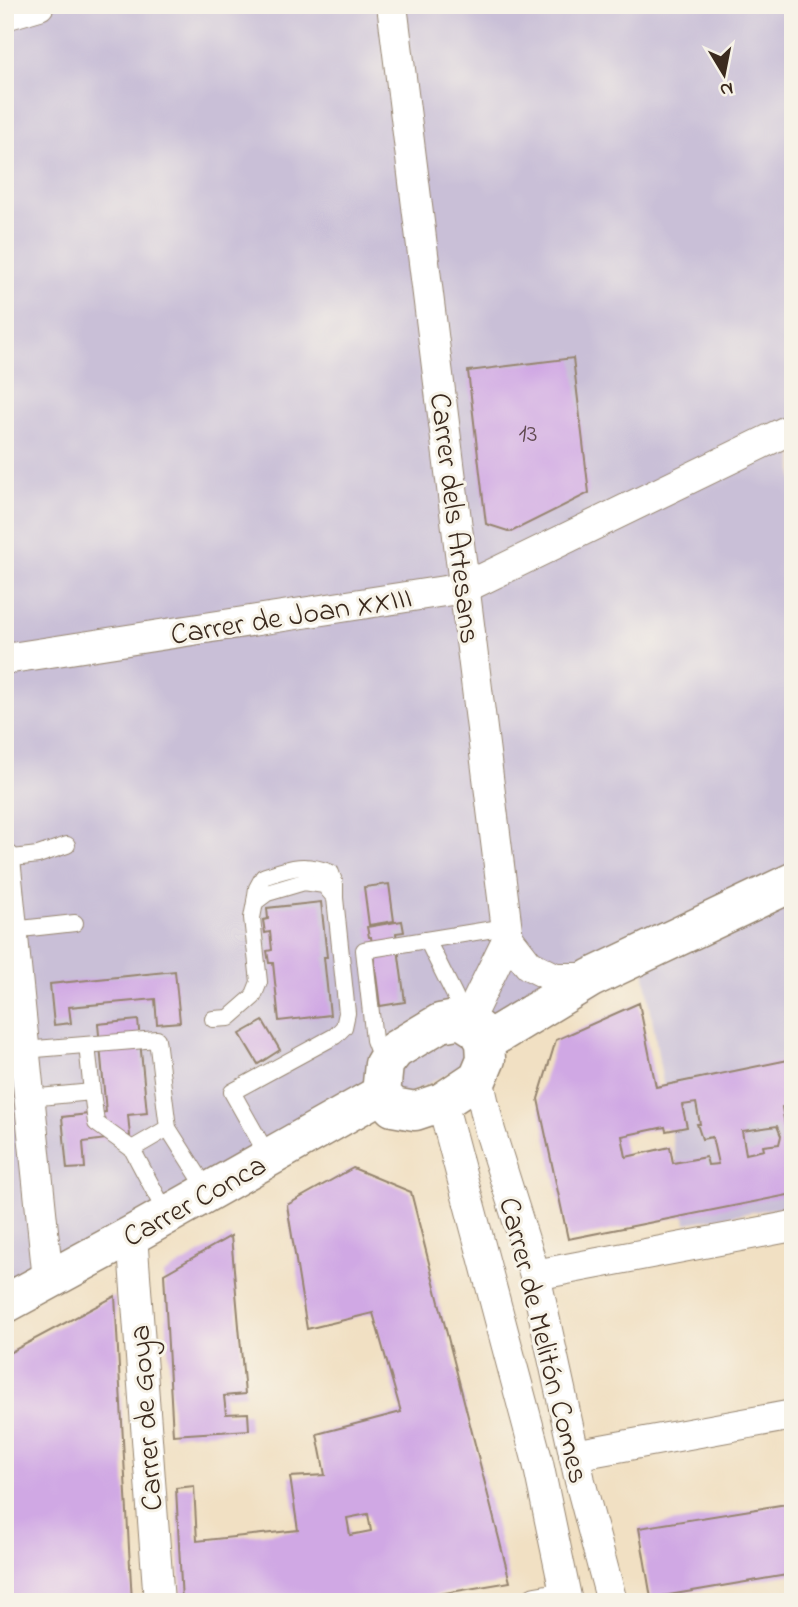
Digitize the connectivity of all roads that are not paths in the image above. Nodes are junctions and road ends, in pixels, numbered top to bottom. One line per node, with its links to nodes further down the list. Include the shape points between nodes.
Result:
1 (39, 5): 3 (street)
2 (392, 5): 5 (street, Carrer dels Artesans)
3 (5, 15)
4 (793, 428): 5 (street, Carrer de Joan XXIII)
5 (464, 588): 6 (street, Carrer de Joan XXIII); 12 (street, Carrer dels Artesans)
6 (5, 659)
7 (67, 845): 8 (lane)
8 (5, 859): 11 (street)
9 (793, 882): 14 (street)
10 (75, 923): 11 (lane)
11 (12, 930): 18 (street)
12 (507, 932): 13 (lane); 14 (street, via 529,965 555,978); 16 (street)
13 (427, 940): 16 (lane); 19 (lane, via 365,950)
14 (591, 978): 16 (street)
15 (213, 1019): 25 (lane, via 229,1018 253,997 259,982 252,918 255,902 267,892 304,882 324,885 335,898 347,1013 344,1027 335,1037 232,1092)
16 (473, 1040): 19 (street, Carrer Conca, via 440,1023 395,1050); 22 (street); 30 (street, Carrer de Melitón Comes, via 490,1131)
17 (87, 1045): 18 (lane); 20 (lane); 23 (lane, via 158,1039)
18 (24, 1050): 21 (street)
19 (382, 1079): 22 (street, via 393,1107 415,1111); 25 (street, Carrer Conca)
20 (92, 1092): 21 (lane); 24 (lane, via 96,1123)
21 (29, 1098): 31 (street)
22 (442, 1102): 35 (street, Carrer de Melitón Comes, via 538,1463)
23 (168, 1128): 24 (lane); 26 (lane)
24 (132, 1149): 27 (lane)
25 (269, 1158): 26 (street, Carrer Conca)
26 (208, 1191): 27 (street, Carrer Conca)
27 (167, 1215): 29 (street, Carrer Conca)
28 (793, 1226): 30 (street)
29 (132, 1235): 31 (street, Carrer Conca); 36 (street, Carrer de Goya)
30 (535, 1275): 34 (street, Carrer de Melitón Comes)
31 (48, 1280): 32 (street, Carrer Conca)
32 (5, 1304)
33 (793, 1415): 34 (street)
34 (574, 1455): 38 (street, Carrer de Melitón Comes)
35 (566, 1599): 37 (street)
36 (159, 1602)
37 (536, 1602)
38 (612, 1602)

